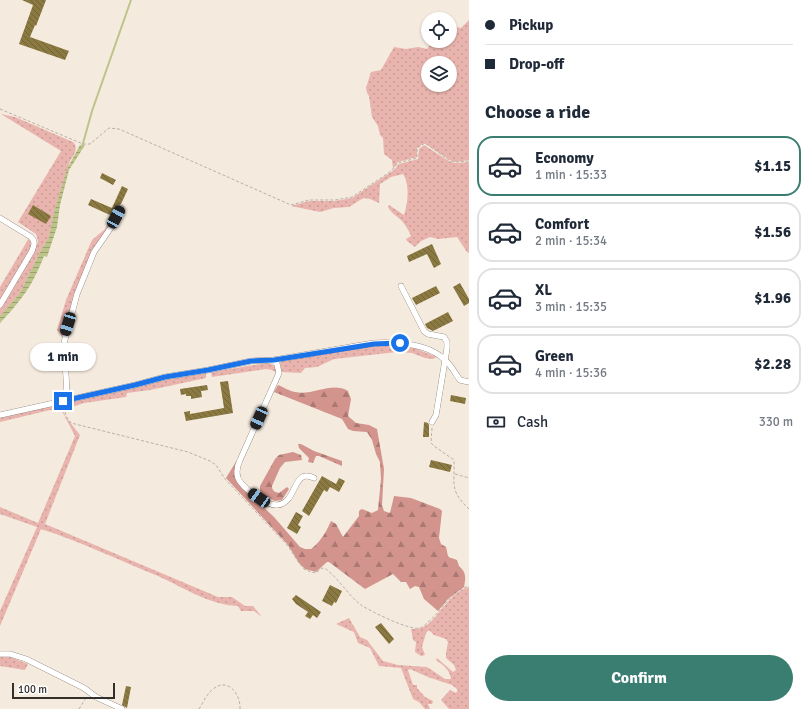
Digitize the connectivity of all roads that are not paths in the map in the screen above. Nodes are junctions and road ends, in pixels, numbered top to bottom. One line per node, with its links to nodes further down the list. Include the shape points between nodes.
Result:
1 (121, 208): 8 (street, via 94,252 64,335 68,393)
2 (0, 218): 4 (street, via 31,237 35,244)
3 (401, 286): 6 (street, via 424,331 444,337 447,342)
4 (0, 305)
5 (274, 360): 6 (street, via 388,342 422,348); 8 (street, via 251,361 171,376); 11 (street, via 279,369 277,378 240,460 237,476 243,486 267,503 276,506 290,497 300,478 308,475)
6 (445, 360): 7 (street, via 460,380); 10 (street, via 436,415)
7 (469, 382)
8 (63, 401): 9 (street)
9 (0, 414)
10 (432, 422)
11 (314, 478)
12 (0, 654): 13 (street, via 10,654 26,660)
13 (122, 709)

